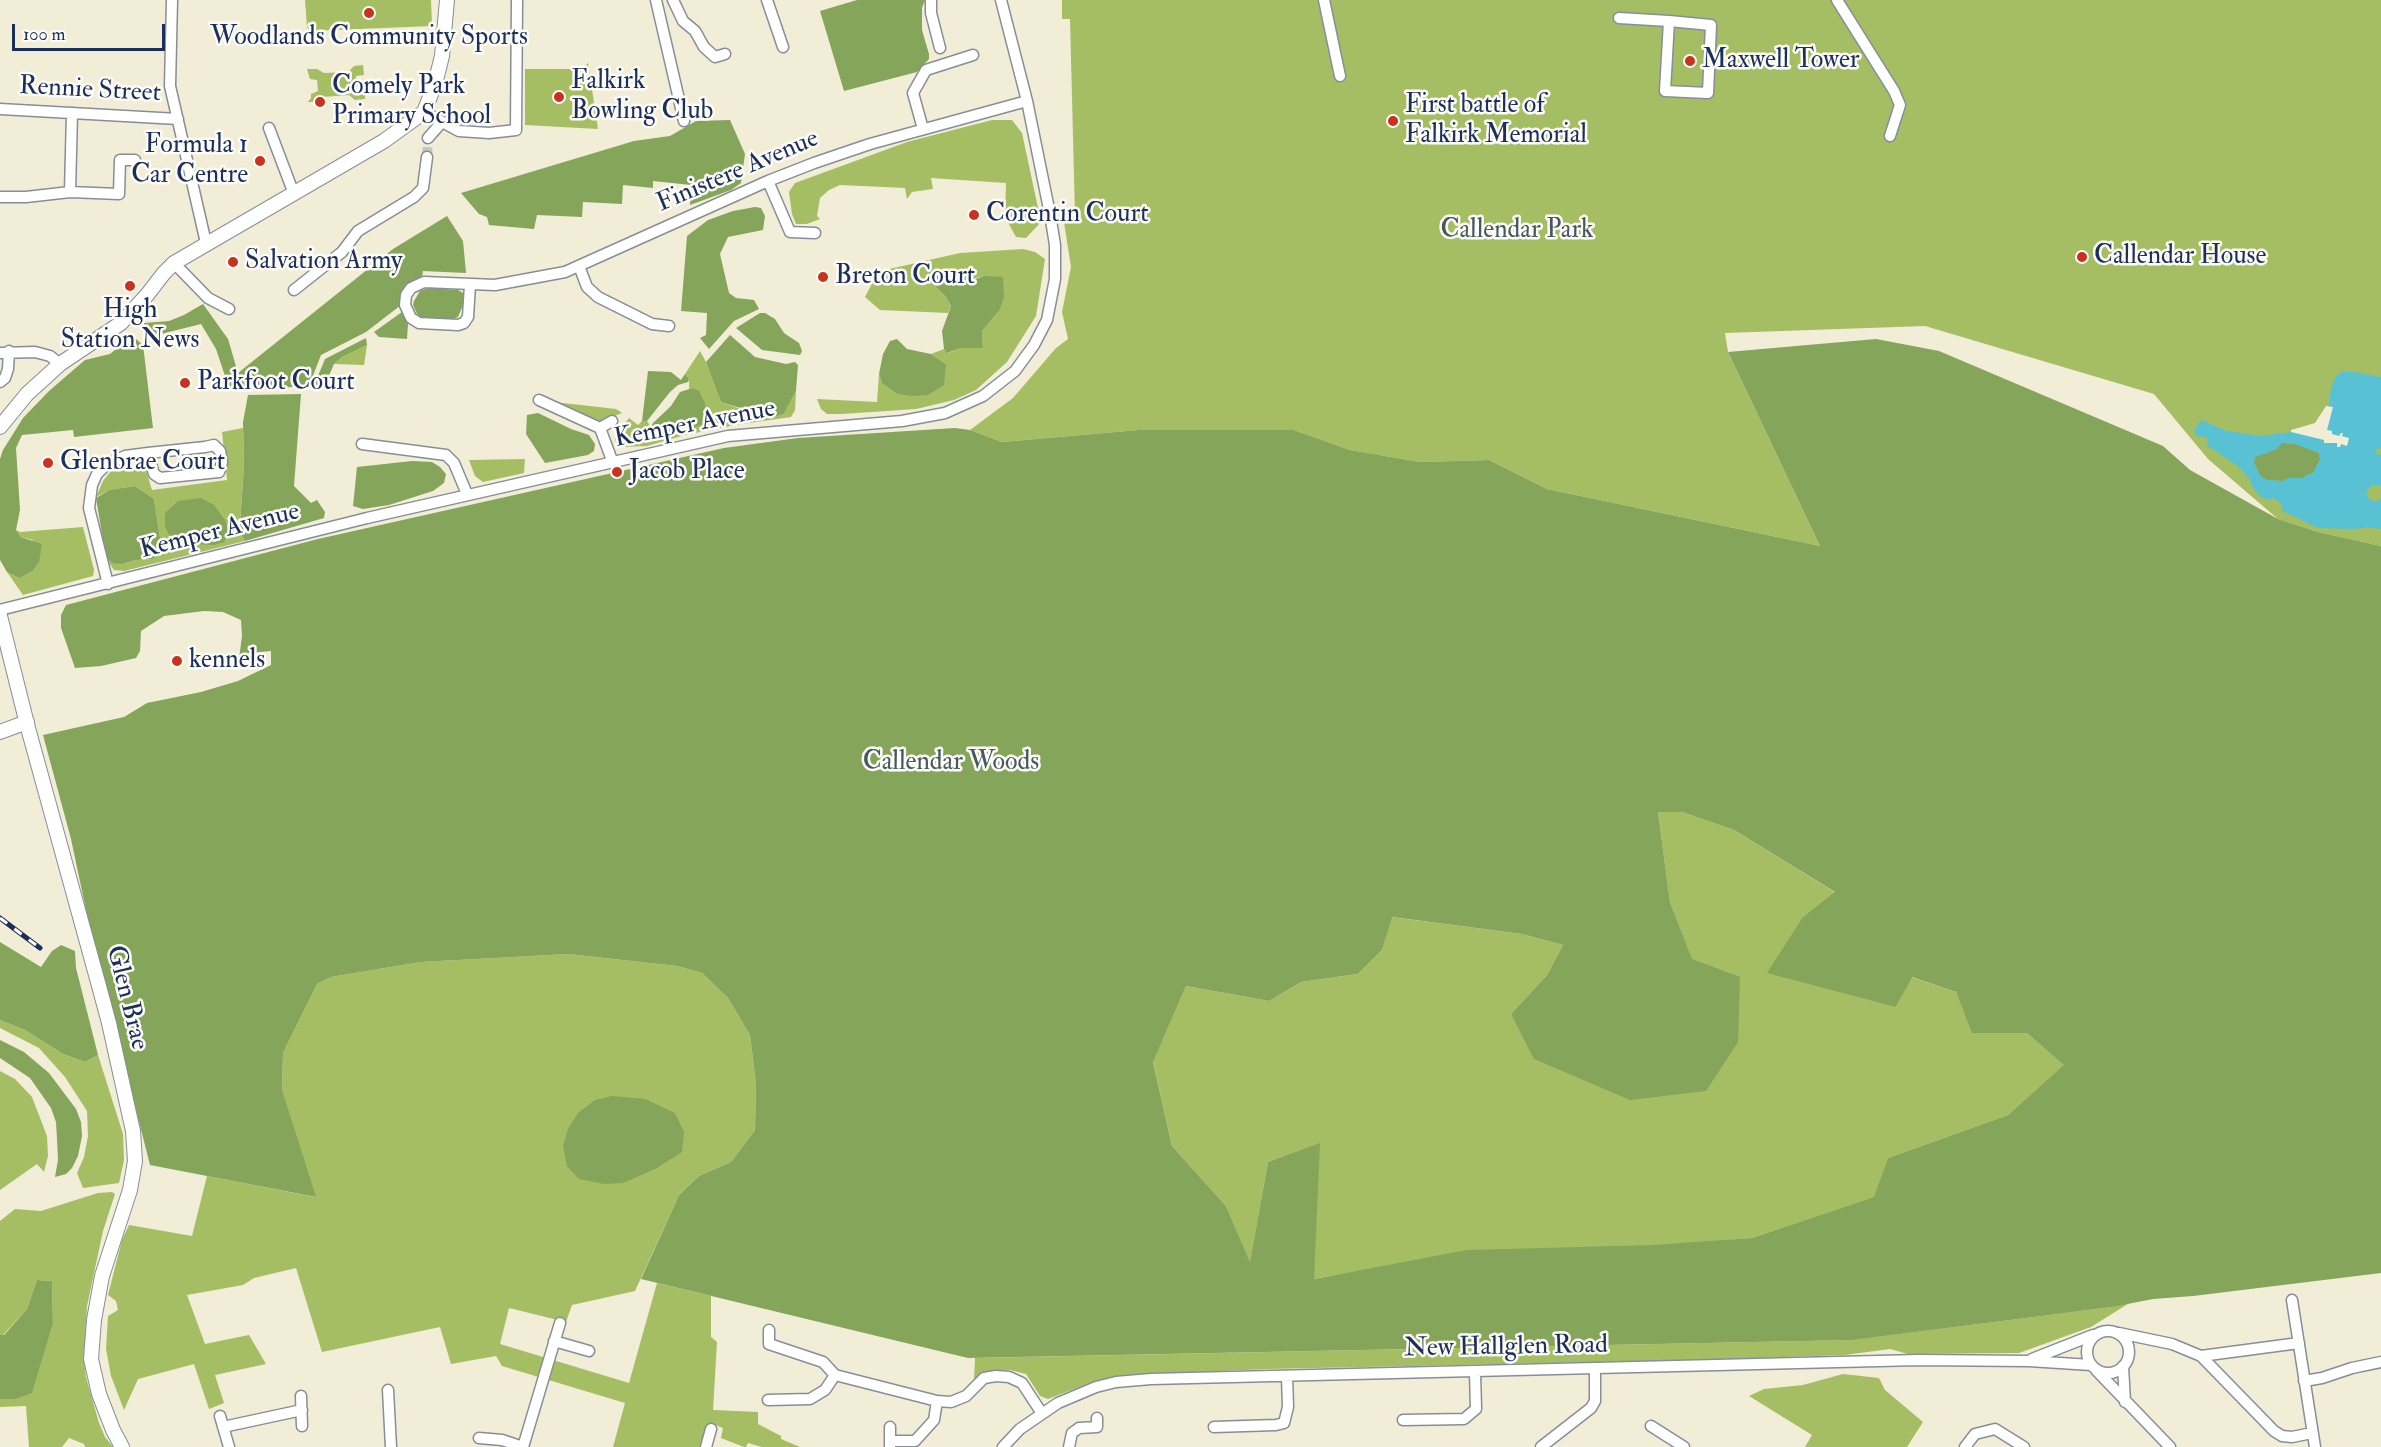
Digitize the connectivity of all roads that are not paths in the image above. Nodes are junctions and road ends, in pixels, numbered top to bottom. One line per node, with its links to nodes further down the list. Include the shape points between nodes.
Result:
1 (172, 0): 22 (street, via 170,80)
2 (447, 0): 20 (main road, via 440,63)
3 (518, 0): 24 (street, via 516,129 489,133 459,131)
4 (656, 0): 23 (street)
5 (673, 0): 15 (street, via 683,21 695,31 704,47 715,57)
6 (767, 0): 13 (street)
7 (931, 0): 14 (street)
8 (1001, 0): 18 (street, Kemper Avenue)
9 (1324, 0): 17 (street)
10 (1837, 0): 27 (street, via 1900,105)
11 (1619, 18): 12 (street)
12 (1669, 21): 12 (street, via 1665,91 1708,93 1711,25)
13 (783, 47)
14 (940, 48)
15 (725, 54)
16 (973, 56): 26 (street, via 926,70 913,93)
17 (1340, 76)
18 (1027, 101): 26 (street, Finistere Avenue); 52 (street, Kemper Avenue, via 1055,245 1055,279 1041,332 1026,357 1003,382 962,407 925,417 728,436)
19 (0, 109): 21 (street, Rennie Street)
20 (424, 111): 24 (street); 33 (main road, via 384,141)
21 (72, 113): 22 (street, Rennie Street); 32 (street)
22 (178, 119): 36 (street)
23 (684, 120)
24 (441, 122): 28 (street)
25 (269, 128): 33 (street)
26 (923, 129): 31 (street, Finistere Avenue, via 842,153)
27 (1890, 136)
28 (429, 138)
29 (427, 157): 40 (street, via 423,188 358,231 342,252)
30 (135, 160): 32 (street, via 120,160 119,194)
31 (768, 181): 35 (street, via 790,232); 38 (street, Finistere Avenue)
32 (70, 192): 34 (street)
33 (294, 194): 36 (main road)
34 (0, 197)
35 (815, 233)
36 (206, 243): 37 (main road)
37 (174, 263): 41 (street, via 208,298); 44 (main road, via 121,323)
38 (579, 266): 39 (street, Finistere Avenue, via 519,282); 42 (street, via 587,287 598,297 652,324)
39 (470, 285): 39 (street, Finistere Avenue, via 418,283 406,295 407,312 419,323 464,323 468,317)
40 (294, 290)
41 (229, 309)
42 (669, 326)
43 (5, 352): 44 (street, via 50,356); 45 (street, via 8,369)
44 (60, 364): 48 (main road, via 27,394)
45 (0, 382)
46 (539, 400): 49 (street)
47 (612, 421): 49 (street)
48 (0, 427)
49 (600, 428): 52 (street)
50 (362, 444): 53 (street, via 446,455 454,463)
51 (148, 453): 51 (street, via 154,474 160,478 219,471 222,462 214,445); 54 (street, via 125,456 106,465 92,485 89,508)
52 (613, 463): 53 (street, Kemper Avenue)
53 (467, 494): 54 (street, Kemper Avenue)
54 (108, 584): 55 (street, Kemper Avenue)
55 (0, 610)
56 (0, 616): 57 (main road, Glen Brae)
57 (27, 723): 58 (main road); 97 (main road, Glen Brae, bridge, via 109,1023 133,1131 135,1161 130,1190 108,1252 95,1311 91,1359 99,1394)
58 (0, 732)
59 (2292, 1299): 66 (street)
60 (560, 1323): 64 (street)
61 (769, 1330): 76 (street, via 769,1344 823,1362)
62 (2119, 1333): 63 (street, via 2109,1330); 65 (street); 68 (street)
63 (2094, 1335): 70 (street, New Hallglen Road); 73 (street, via 2086,1349)
64 (554, 1341): 67 (street); 100 (street)
65 (2156, 1341): 68 (street); 69 (street)
66 (2299, 1344): 69 (street); 78 (street)
67 (589, 1351)
68 (2129, 1352): 72 (street)
69 (2201, 1356): 93 (street, via 2274,1431 2292,1437)
70 (2029, 1361): 73 (street, New Hallglen Road); 74 (street, New Hallglen Road, via 1908,1360)
71 (2381, 1362): 78 (street)
72 (2123, 1366): 73 (street, via 2113,1372 2101,1372); 83 (street)
73 (2094, 1367): 83 (street)
74 (1595, 1369): 75 (street, New Hallglen Road); 104 (street, via 1595,1401 1591,1408)
75 (1475, 1372): 77 (street, New Hallglen Road); 87 (street, via 1476,1409 1464,1419)
76 (835, 1375): 81 (street, via 825,1390 810,1399); 82 (street)
77 (1287, 1376): 85 (street, New Hallglen Road, via 1116,1382 1077,1394); 91 (street, via 1284,1423)
78 (2304, 1381): 93 (street)
79 (388, 1390): 99 (street)
80 (301, 1396): 84 (street)
81 (768, 1400)
82 (937, 1401): 85 (street, via 951,1402 966,1396 984,1378 1009,1377 1022,1383); 95 (street, via 934,1420 915,1441)
83 (2125, 1402): 96 (street)
84 (302, 1410): 88 (street); 98 (street, via 222,1422)
85 (1041, 1412): 102 (street, New Hallglen Road)
86 (1097, 1418): 103 (street, via 1097,1427 1079,1428 1072,1433)
87 (1403, 1420)
88 (302, 1426)
89 (1651, 1426): 105 (street)
90 (890, 1427): 95 (street)
91 (1214, 1427)
92 (711, 1429): 101 (street)
93 (2312, 1433): 108 (street)
94 (479, 1438): 100 (street)
95 (890, 1444)
96 (2162, 1444)
97 (122, 1447)
98 (229, 1447)
99 (391, 1447)
100 (523, 1447)
101 (707, 1447)
102 (1003, 1447)
103 (1069, 1447)
104 (1541, 1447)
105 (1684, 1447)
106 (1965, 1447): 107 (street, via 1975,1434 1995,1429)
107 (2024, 1447)
108 (2315, 1447)

